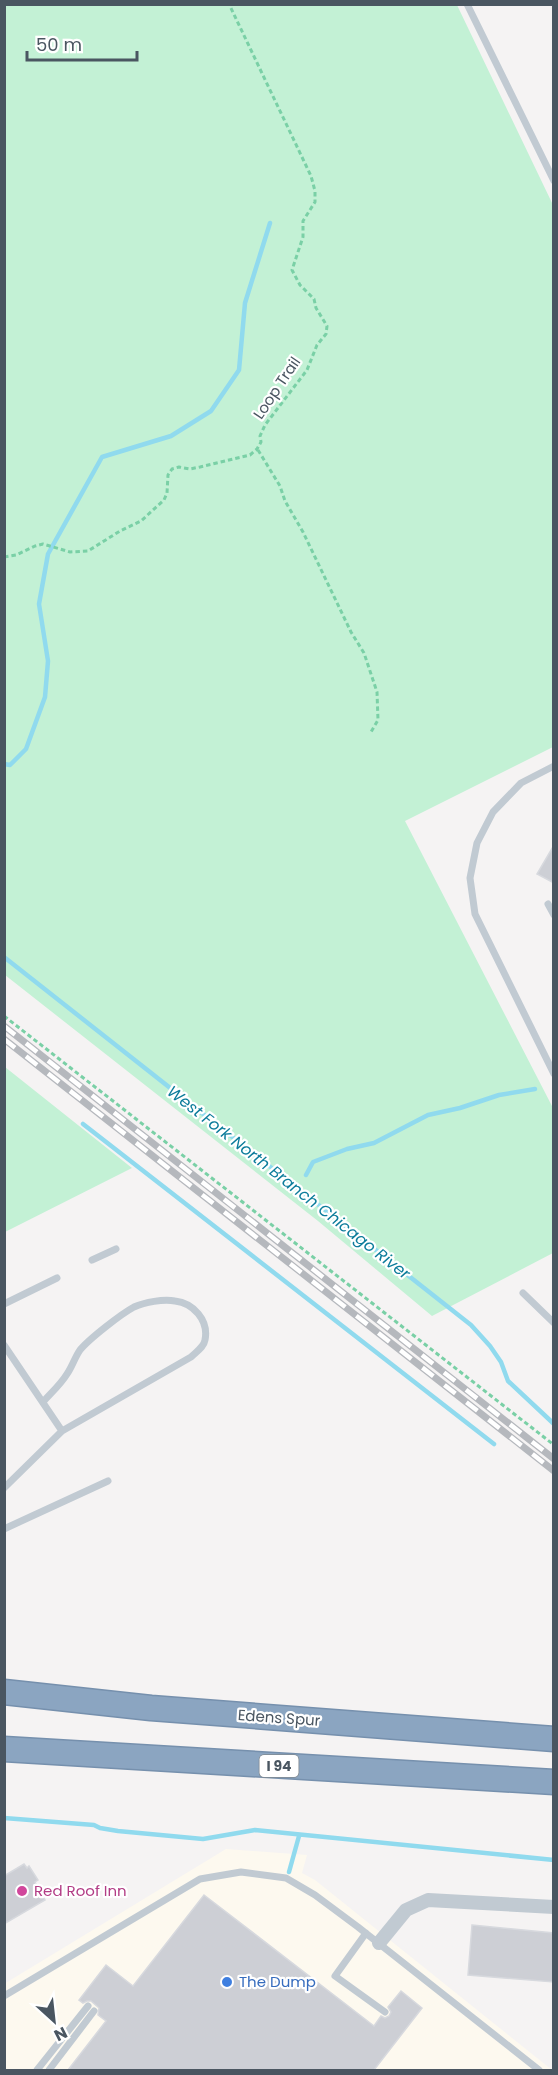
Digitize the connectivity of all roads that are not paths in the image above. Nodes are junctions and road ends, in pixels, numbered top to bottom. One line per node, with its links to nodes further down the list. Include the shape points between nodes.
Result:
1 (467, 4): 2 (lane)
2 (554, 181)
3 (554, 766): 6 (lane, via 521,783 493,812 477,843 470,878 475,914)
4 (548, 904): 5 (lane)
5 (554, 915)
6 (550, 1061): 7 (lane)
7 (554, 1074)
8 (116, 1249): 9 (lane)
9 (92, 1260)
10 (57, 1278): 12 (lane)
11 (523, 1293): 13 (lane)
12 (4, 1304)
13 (554, 1323)
14 (4, 1345): 15 (lane)
15 (43, 1402): 16 (lane); 16 (lane, via 67,1376 81,1349 135,1307 175,1300 197,1311 205,1326 201,1349)
16 (62, 1431): 18 (lane)
17 (108, 1481): 19 (lane)
18 (4, 1488)
19 (4, 1529)
20 (4, 1692): 21 (highway, Edens Spur, via 151,1708)
21 (554, 1739)
22 (4, 1749): 23 (highway, I 94)
23 (554, 1782)
24 (554, 1907): 26 (street, via 428,1900 406,1910)
25 (366, 1934): 26 (lane); 27 (lane, via 286,1878 241,1872 200,1879); 30 (lane, via 335,1976)
26 (379, 1943): 33 (lane)
27 (4, 1996)
28 (88, 2006): 31 (lane)
29 (94, 2012): 32 (lane)
30 (385, 2012)
31 (37, 2070)
32 (49, 2070)
33 (539, 2070)

